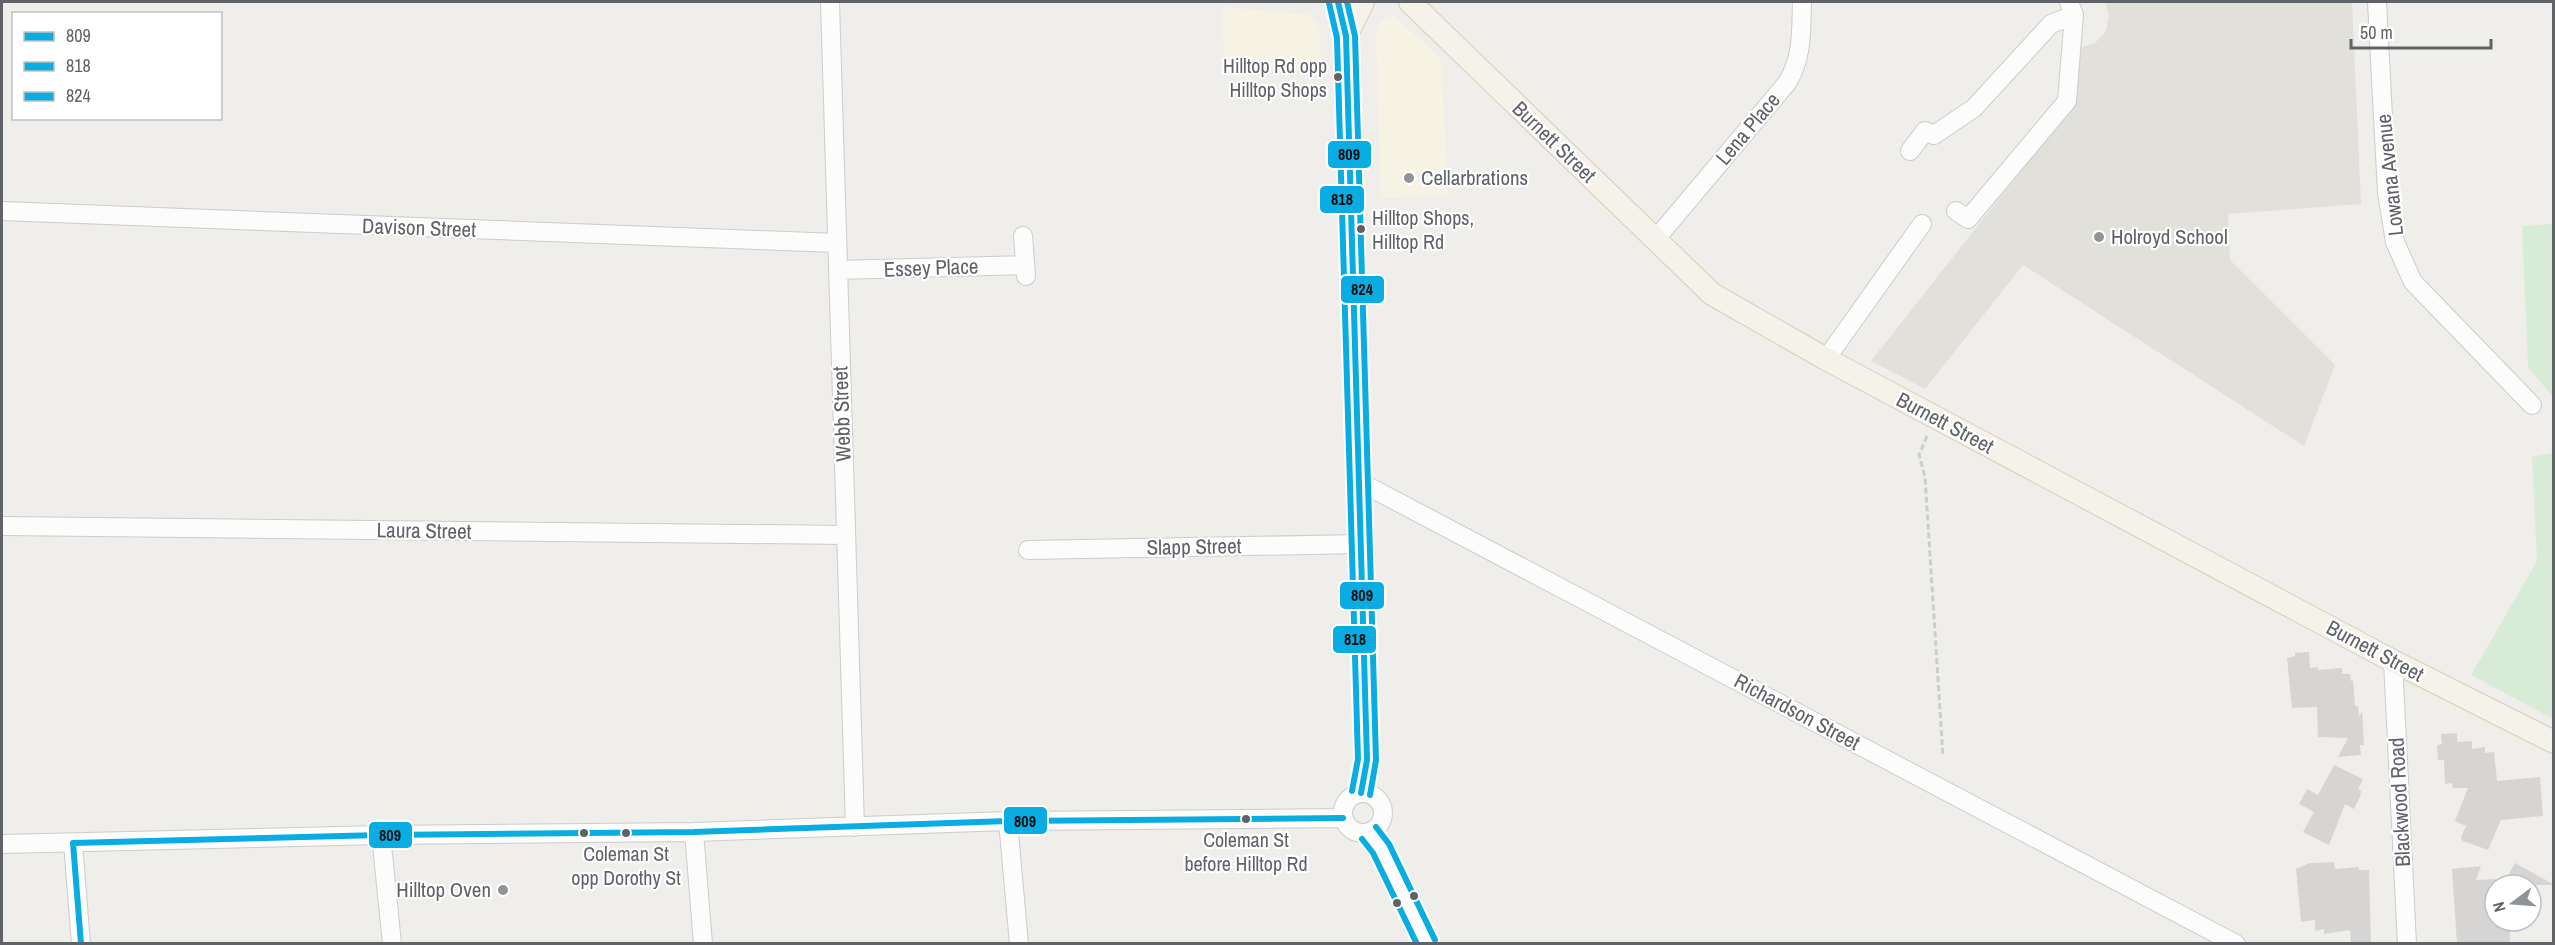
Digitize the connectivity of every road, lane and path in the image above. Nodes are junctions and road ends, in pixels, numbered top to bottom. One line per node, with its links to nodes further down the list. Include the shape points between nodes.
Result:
1 (830, 2): 16 (street, Webb Street)
2 (1338, 2): 9 (street)
3 (1350, 2): 9 (street)
4 (1364, 2): 9 (main road)
5 (1410, 2): 15 (main road, Burnett Street)
6 (1802, 2): 15 (street, Lena Place, via 1800,50 1797,66 1787,83)
7 (2377, 2): 19 (street, Lowana Avenue, via 2387,193 2395,242 2413,282)
8 (2071, 8): 10 (street, via 2051,24 1974,108 1934,135 1925,131); 12 (street, via 2067,101 1968,219)
9 (1346, 36): 21 (street)
10 (1910, 151)
11 (2, 210): 16 (street, Davison Street)
12 (1956, 211)
13 (1922, 224): 18 (street)
14 (1023, 236): 17 (street, Essey Place, via 1025,271)
15 (1655, 240): 18 (main road, Burnett Street, via 1712,294)
16 (837, 243): 17 (street, Webb Street)
17 (838, 270): 23 (street, Webb Street)
18 (1826, 359): 26 (main road, Burnett Street)
19 (2532, 405)
20 (1927, 436): 28 (path, via 1919,455 1925,477)
21 (1358, 481): 24 (street); 43 (street, Richardson Street)
22 (2, 526): 23 (street, Laura Street)
23 (846, 536): 32 (street, Webb Street)
24 (1360, 544): 25 (street, Slapp Street); 29 (street, via 1367,760)
25 (1028, 550)
26 (2393, 661): 27 (main road, Burnett Street); 44 (street, Blackwood Road)
27 (2553, 742)
28 (1943, 757)
29 (1361, 793): 30 (street, via 1348,799); 34 (street, via 1375,796 1383,807 1383,819)
30 (1343, 818): 31 (street); 34 (street, via 1355,833)
31 (1008, 821): 32 (street); 41 (street)
32 (855, 827): 33 (street)
33 (694, 832): 35 (street); 40 (street)
34 (1369, 833): 42 (street, via 1381,848)
35 (381, 835): 36 (street); 39 (street)
36 (73, 843): 37 (street); 38 (street)
37 (2, 844)
38 (81, 944)
39 (392, 944)
40 (703, 944)
41 (1019, 944)
42 (1427, 944)
43 (2236, 944)
44 (2407, 944)

